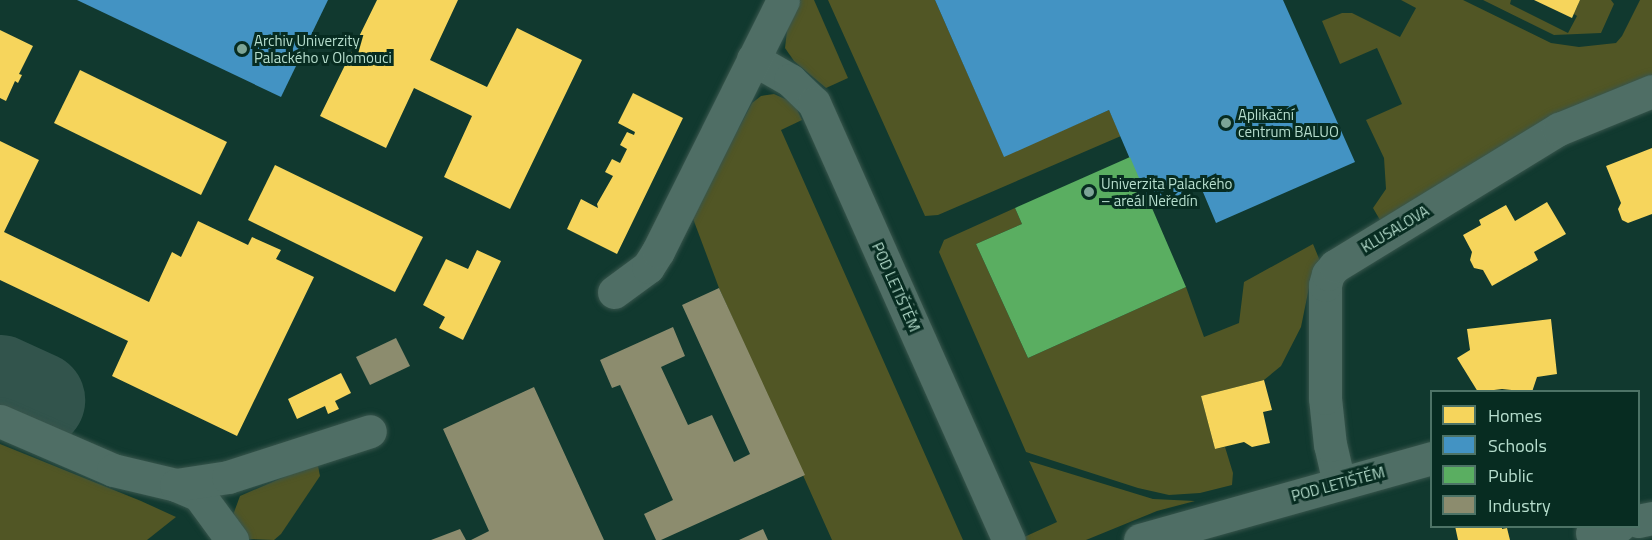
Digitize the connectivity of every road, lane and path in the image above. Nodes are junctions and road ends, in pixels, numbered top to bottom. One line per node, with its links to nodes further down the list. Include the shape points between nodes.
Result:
1 (783, 0): 2 (street)
2 (753, 59): 4 (street, via 658,251 643,272); 11 (street, POD LETIŠTĚM, via 785,76 814,103)
3 (1652, 91): 8 (street, KLUSALOVA, via 1559,129 1335,266 1328,274 1325,398)
4 (614, 292)
5 (0, 421): 9 (street, via 113,470)
6 (370, 431): 9 (street, via 228,477)
7 (1430, 458): 8 (street, POD LETIŠTĚM)
8 (1338, 483): 12 (street, POD LETIŠTĚM)
9 (176, 484): 10 (street, via 199,495)
10 (232, 540)
11 (1009, 540)
12 (1140, 540)

